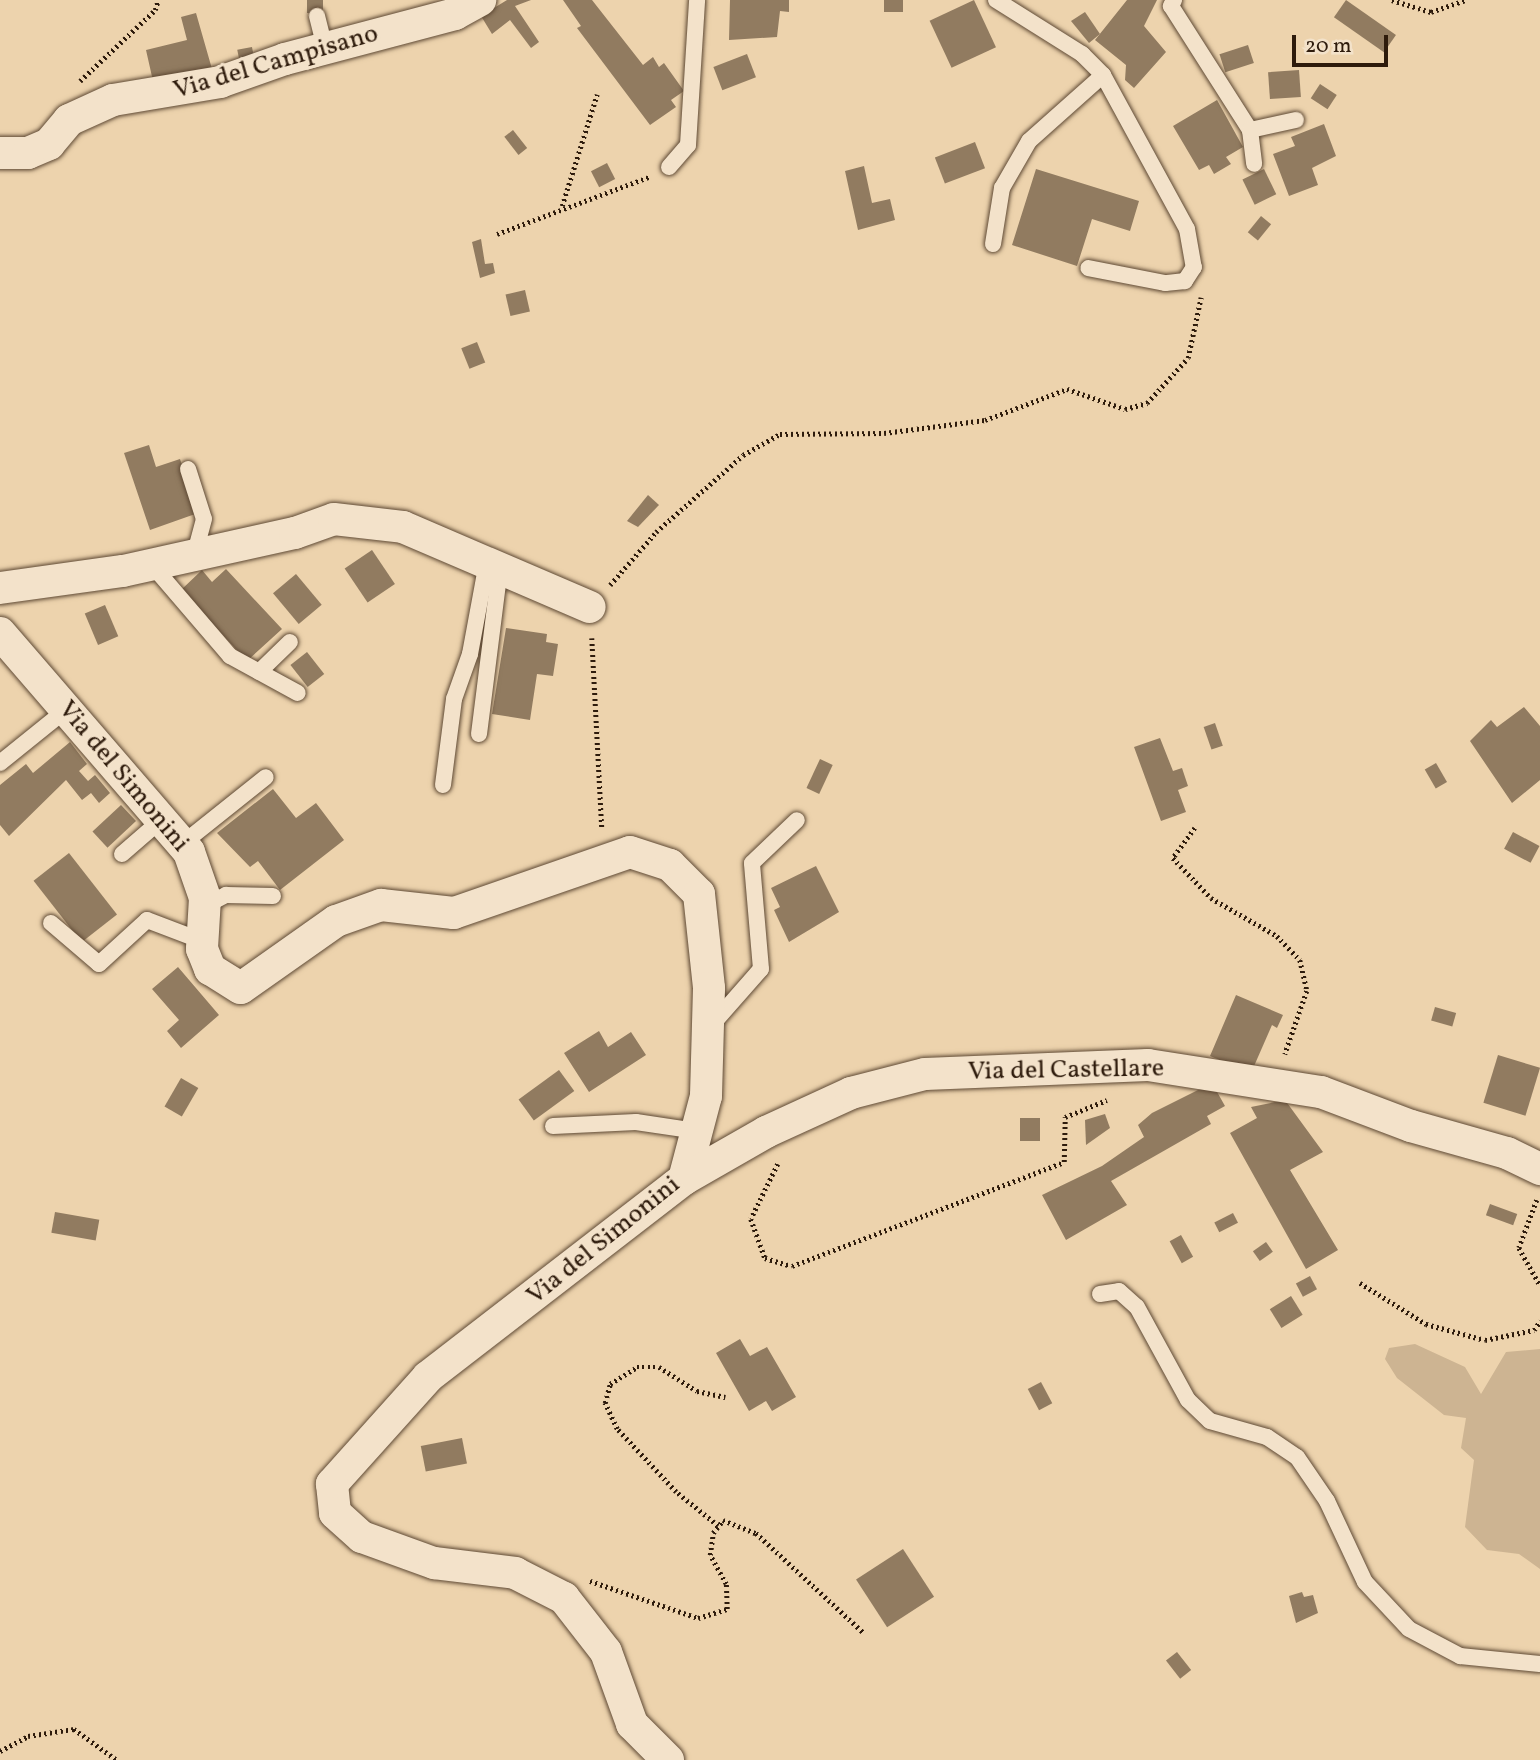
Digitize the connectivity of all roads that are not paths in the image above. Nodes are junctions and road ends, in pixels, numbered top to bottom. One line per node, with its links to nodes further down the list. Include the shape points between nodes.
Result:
1 (480, 0): 6 (street, Via del Campisano, via 455,14)
2 (697, 0): 12 (lane, via 688,145)
3 (996, 0): 7 (lane, via 1082,54)
4 (1174, 0): 9 (lane, via 1171,6)
5 (317, 16): 6 (lane)
6 (325, 48): 10 (street, Via del Campisano, via 180,93 113,100 69,120 49,144 28,153)
7 (1103, 75): 13 (lane, via 1029,141 1002,188); 14 (lane, via 1187,229 1194,268 1185,281 1164,283)
8 (1296, 120): 9 (lane)
9 (1250, 130): 11 (lane)
10 (0, 153)
11 (1254, 164)
12 (668, 167)
13 (993, 244)
14 (1088, 268)
15 (188, 469): 16 (lane, via 204,519)
16 (194, 556): 17 (street); 18 (street, via 334,519 403,527)
17 (152, 565): 19 (street); 23 (lane, via 230,656)
18 (494, 565): 20 (street); 26 (lane); 29 (lane, via 454,699)
19 (0, 588)
20 (590, 607)
21 (0, 634): 25 (street, Via del Simonini)
22 (290, 642): 23 (lane)
23 (259, 672): 24 (lane)
24 (298, 693)
25 (66, 709): 27 (lane); 31 (street, Via del Simonini)
26 (479, 734)
27 (0, 763)
28 (266, 777): 32 (lane)
29 (443, 785)
30 (797, 820): 38 (lane, via 752,863 761,969)
31 (160, 821): 32 (street, Via del Simonini); 33 (lane)
32 (182, 844): 35 (street, Via del Simonini)
33 (122, 854)
34 (272, 896): 35 (lane, via 226,895)
35 (205, 906): 37 (street, Via del Simonini)
36 (51, 923): 37 (lane, via 99,964 147,920)
37 (202, 941): 38 (street, Via del Simonini, via 211,969 241,988 335,921 381,905 454,913 602,858 630,852 670,865 699,894)
38 (708, 1029): 40 (street, Via del Simonini, via 706,1096)
39 (553, 1126): 40 (lane, via 636,1122)
40 (697, 1131): 42 (street, Via del Simonini)
41 (1540, 1169): 42 (street, Via del Castellare, via 1507,1153 1273,1082 1148,1065 925,1074 851,1093 766,1132)
42 (684, 1180): 45 (street, Via del Simonini, via 428,1377 332,1484 335,1513 362,1537 434,1563 515,1573 564,1598 606,1652 632,1724)
43 (1100, 1294): 44 (lane, via 1119,1291 1137,1307 1188,1400 1210,1420 1266,1437 1297,1457 1327,1501 1365,1582 1409,1629 1460,1656)
44 (1540, 1664)
45 (668, 1760)

